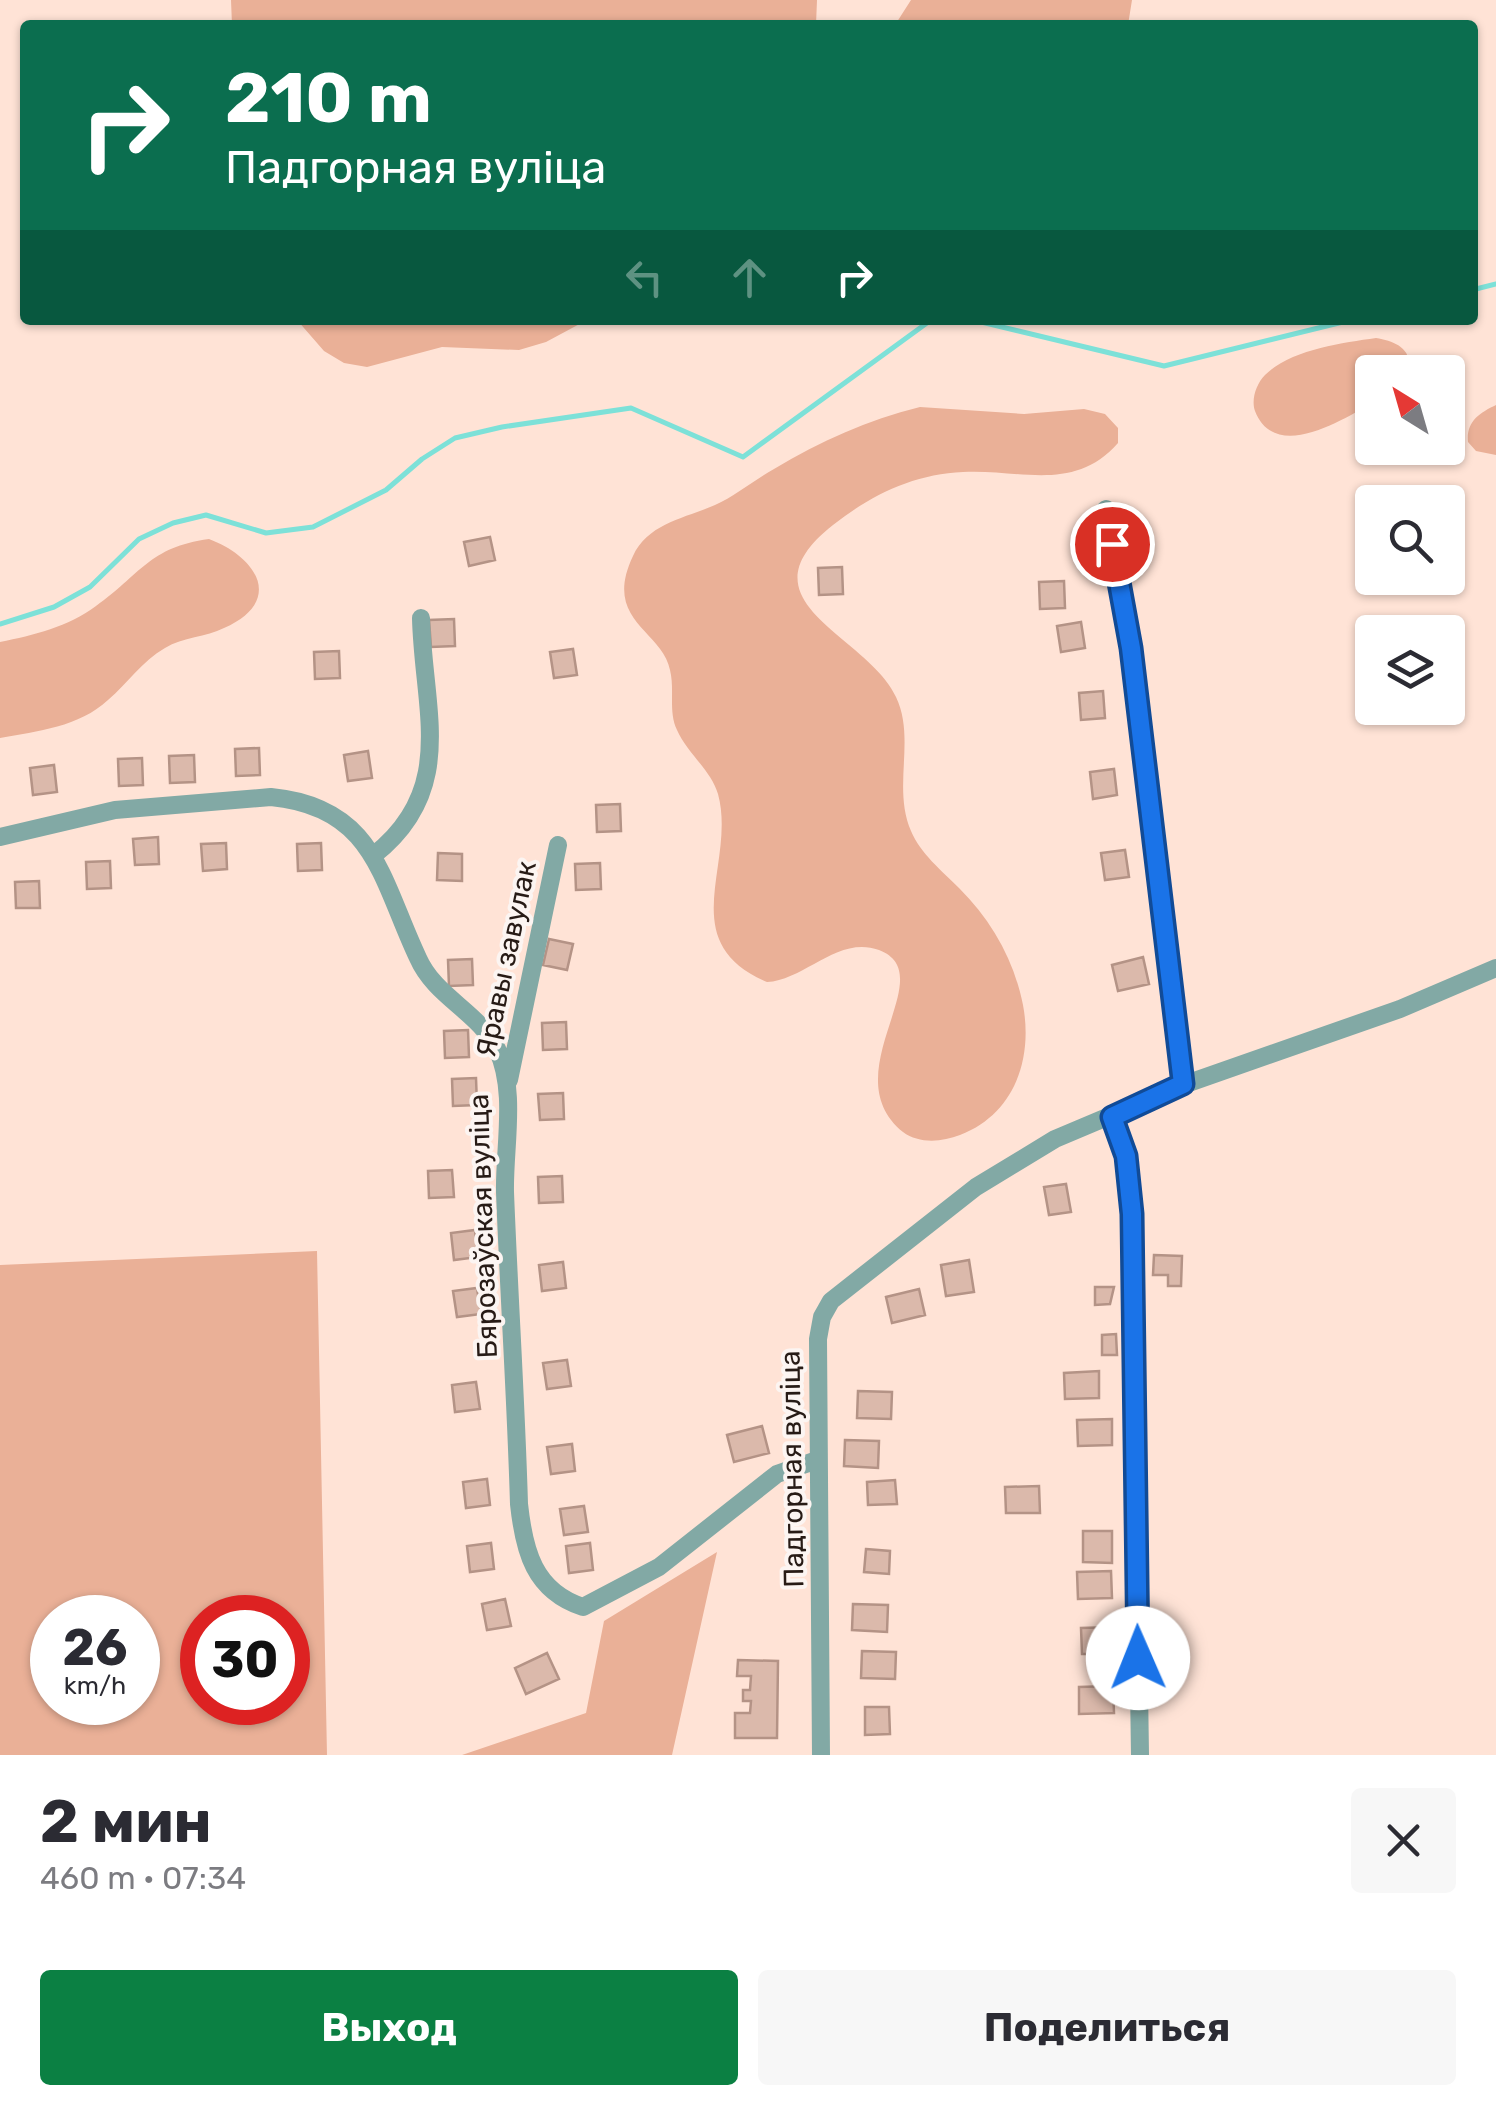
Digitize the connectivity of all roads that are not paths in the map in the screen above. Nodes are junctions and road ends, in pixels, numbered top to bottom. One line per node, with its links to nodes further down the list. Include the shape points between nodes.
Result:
1 (1106, 508): 7 (street, via 1131,648)
2 (421, 618): 5 (street, via 431,768 405,825)
3 (0, 838): 5 (street, Бярозаўская вуліца, via 115,810 271,796 334,814)
4 (558, 844): 8 (street, Яравы завулак)
5 (374, 855): 8 (street, Бярозаўская вуліца, via 418,960 489,1036)
6 (1496, 968): 7 (street, Падгорная вуліца, via 1400,1009)
7 (1183, 1084): 9 (street, Падгорная вуліца)
8 (507, 1085): 10 (street, Бярозаўская вуліца, via 519,1504 527,1555 549,1590 582,1607 659,1566 777,1474)
9 (1112, 1117): 10 (street, Падгорная вуліца, via 1000,1171 831,1301 818,1339); 12 (street, via 1126,1156 1132,1214)
10 (817, 1460): 11 (street, Падгорная вуліца)
11 (821, 1755)
12 (1140, 1755)

